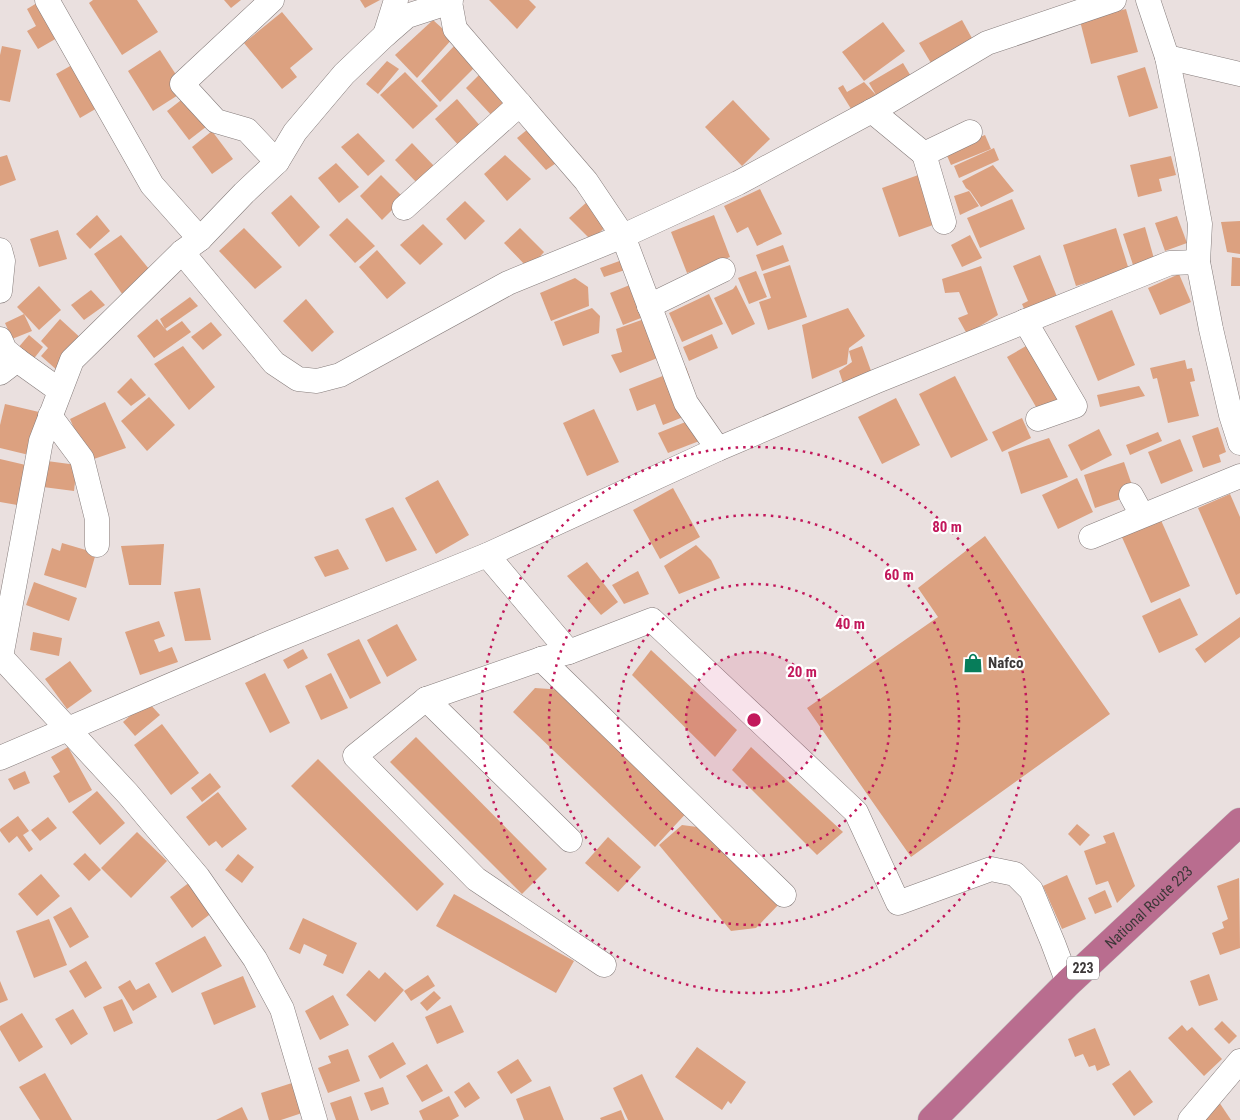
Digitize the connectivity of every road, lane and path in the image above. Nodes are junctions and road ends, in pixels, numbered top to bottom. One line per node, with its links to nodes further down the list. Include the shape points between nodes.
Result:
1 (47, 0): 18 (street, via 152,185)
2 (272, 0): 14 (street, via 182,84 216,122 247,130)
3 (396, 0): 7 (street)
4 (1114, 0): 11 (street, via 986,43)
5 (1148, 0): 8 (street)
6 (451, 1): 7 (street, via 407,16); 10 (street, via 455,29)
7 (384, 36): 14 (street, via 344,74 295,132)
8 (1167, 57): 9 (street); 20 (street, via 1200,224)
9 (1240, 74)
10 (520, 104): 15 (street); 17 (street, via 586,181)
11 (872, 111): 13 (street); 17 (street, via 738,183)
12 (970, 132): 13 (street)
13 (924, 154): 16 (street)
14 (277, 162): 18 (street)
15 (404, 208)
16 (944, 222)
17 (623, 236): 18 (street, via 508,283 340,375 317,381 298,379 274,363); 23 (street)
18 (191, 246): 27 (street, via 72,360)
19 (0, 250): 22 (street, via 3,260)
20 (1198, 262): 24 (street, via 1170,263); 30 (street)
21 (723, 270): 23 (street)
22 (0, 291)
23 (649, 306): 31 (street, via 686,403)
24 (1025, 321): 29 (street, via 1075,406); 31 (street, via 868,384)
25 (0, 339): 26 (street)
26 (8, 366): 27 (street)
27 (59, 390): 28 (street)
28 (50, 416): 34 (street, via 82,459 97,519); 37 (street, via 41,441)
29 (1038, 418)
30 (1240, 443)
31 (718, 450): 35 (street)
32 (1240, 476): 33 (street, via 1136,505)
33 (1091, 537)
34 (97, 545)
35 (487, 555): 36 (street); 40 (street, via 274,641)
36 (569, 652): 38 (street); 46 (street, via 652,620 856,812 898,903 991,870 1015,874 1031,890)
37 (0, 657): 40 (street)
38 (542, 659): 39 (street); 44 (street)
39 (426, 699): 43 (street); 45 (street, via 355,756 476,879)
40 (69, 730): 41 (street); 48 (street, via 198,877 255,959 282,1009)
41 (0, 758)
42 (1240, 822): 46 (highway, National Route 223 / 223)
43 (570, 840)
44 (784, 895)
45 (604, 965)
46 (1068, 983): 49 (highway, National Route 223 / 223)
47 (1240, 1061): 50 (street)
48 (315, 1120)
49 (932, 1120)
50 (1190, 1120)

